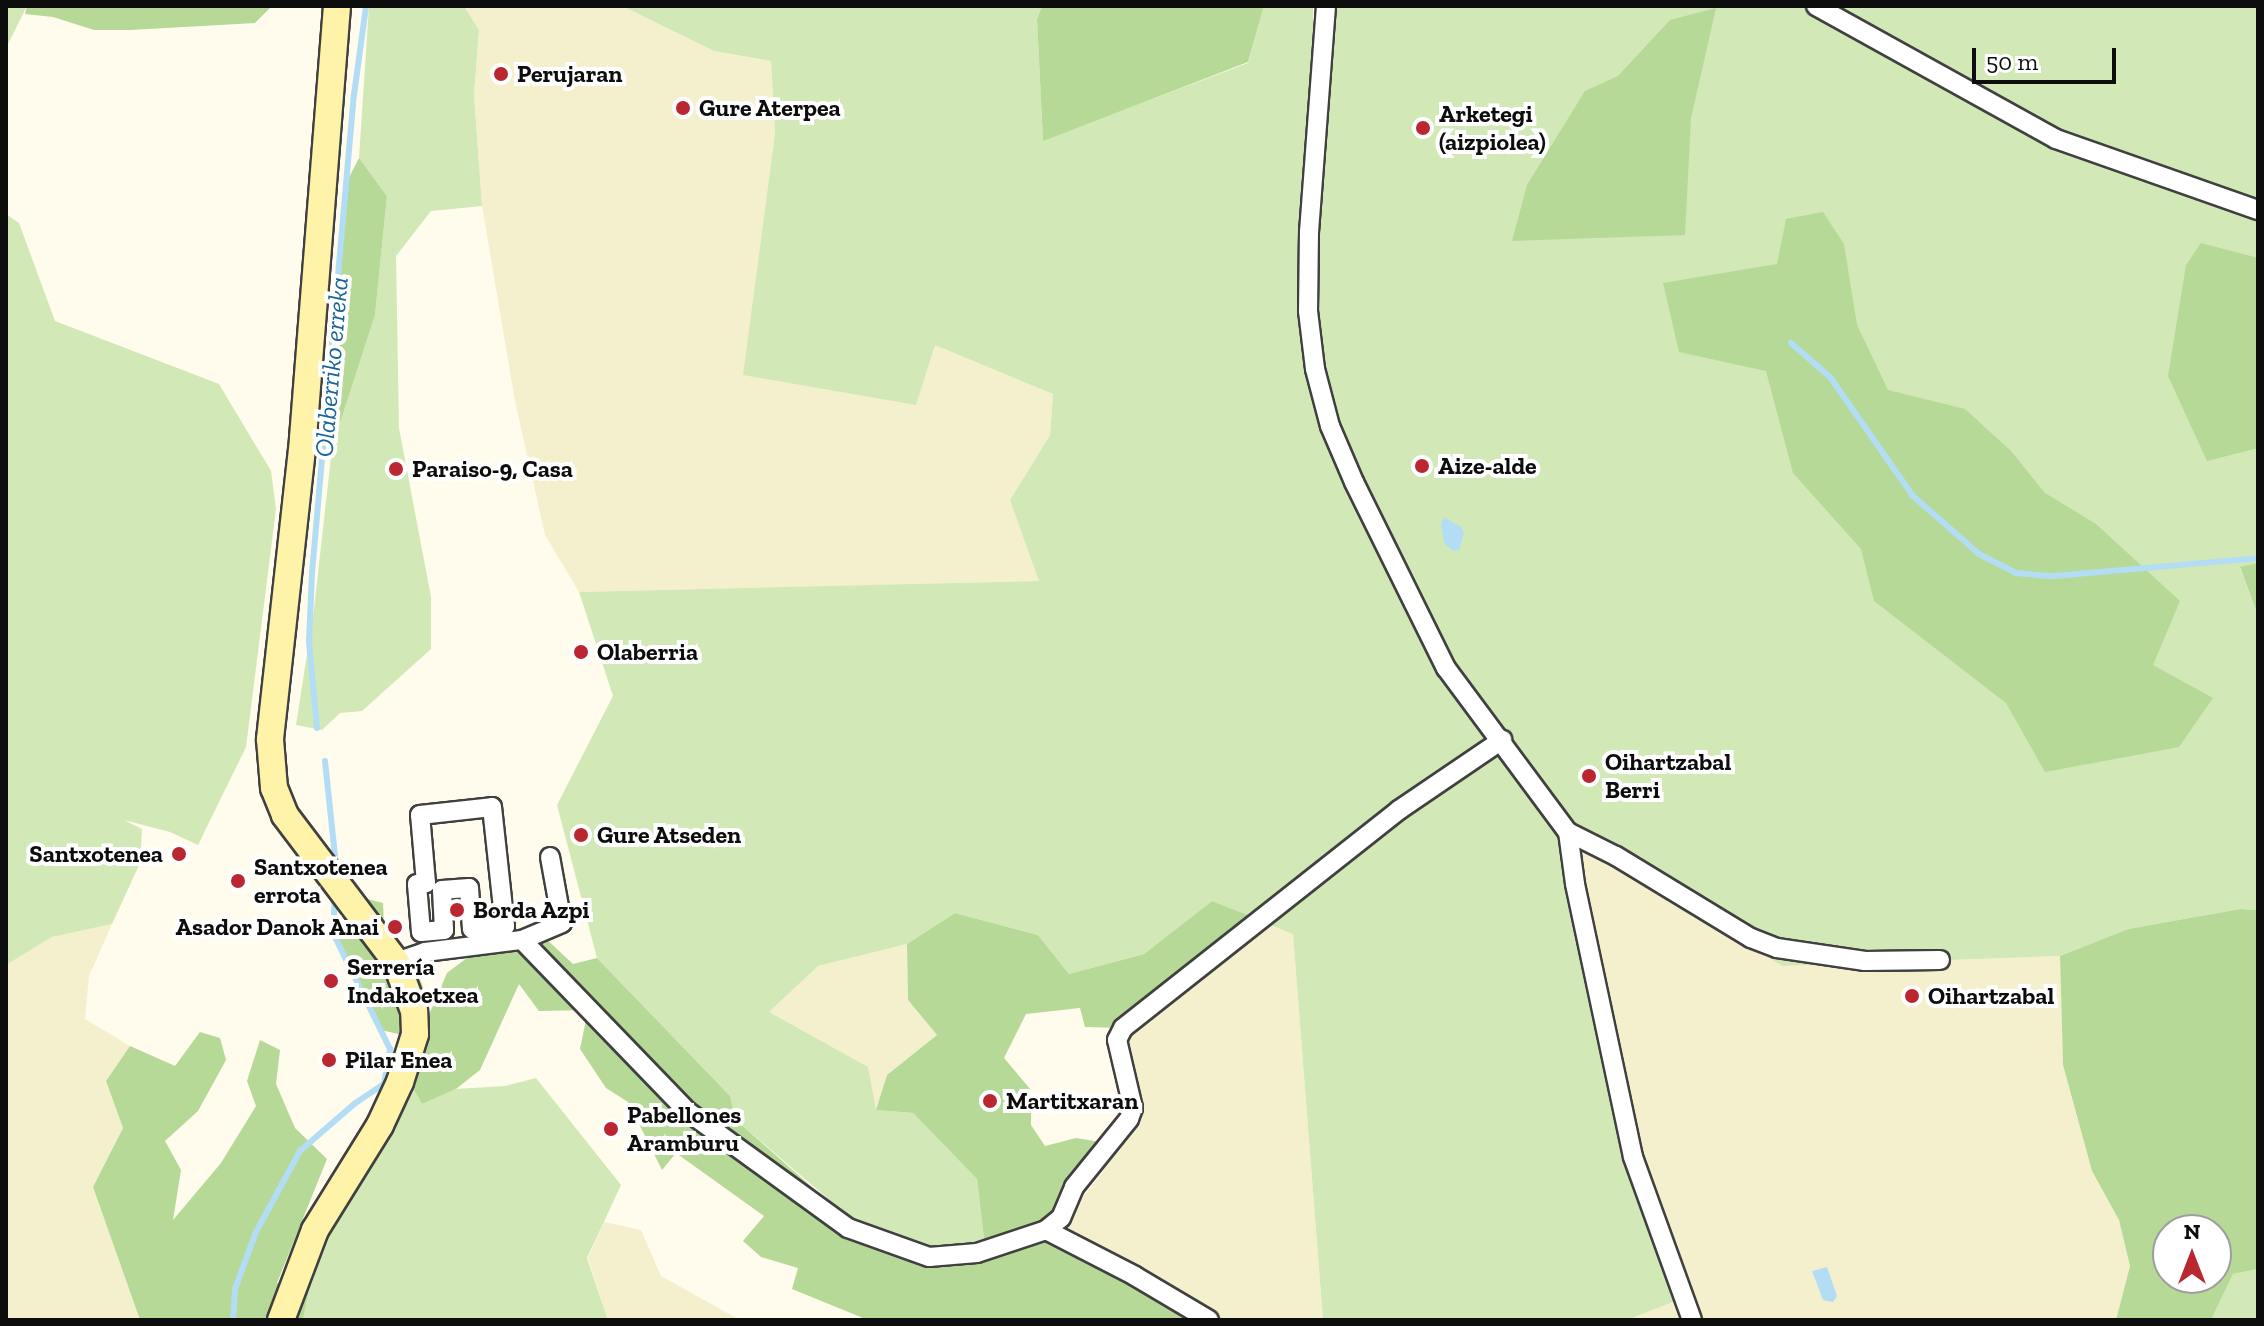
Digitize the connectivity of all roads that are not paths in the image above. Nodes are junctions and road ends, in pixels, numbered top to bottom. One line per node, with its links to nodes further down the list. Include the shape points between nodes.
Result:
1 (337, 6): 11 (street, via 303,438 270,739 274,788 285,815)
2 (1326, 6): 5 (street, via 1309,231 1308,311 1315,369 1330,426 1354,482 1446,668)
3 (1816, 6): 4 (street, via 2056,139)
4 (2258, 210)
5 (1502, 740): 7 (street); 12 (street, via 1399,810 1123,1028 1117,1040 1133,1108 1129,1119 1074,1187 1061,1218)
6 (492, 807): 6 (street, via 505,926 472,929 469,888 442,890 444,930 421,932 417,884 426,883 420,815)
7 (1568, 832): 10 (street, via 1777,948 1865,961); 15 (street, via 1633,1157)
8 (550, 857): 9 (street, via 562,923)
9 (522, 940): 11 (street, via 425,952); 12 (street, via 687,1111 848,1228 929,1257 977,1253)
10 (1940, 960)
11 (396, 962): 13 (street, via 414,1011 413,1042 380,1125 315,1230)
12 (1046, 1230): 14 (street)
13 (281, 1320)
14 (1209, 1320)
15 (1692, 1320)

